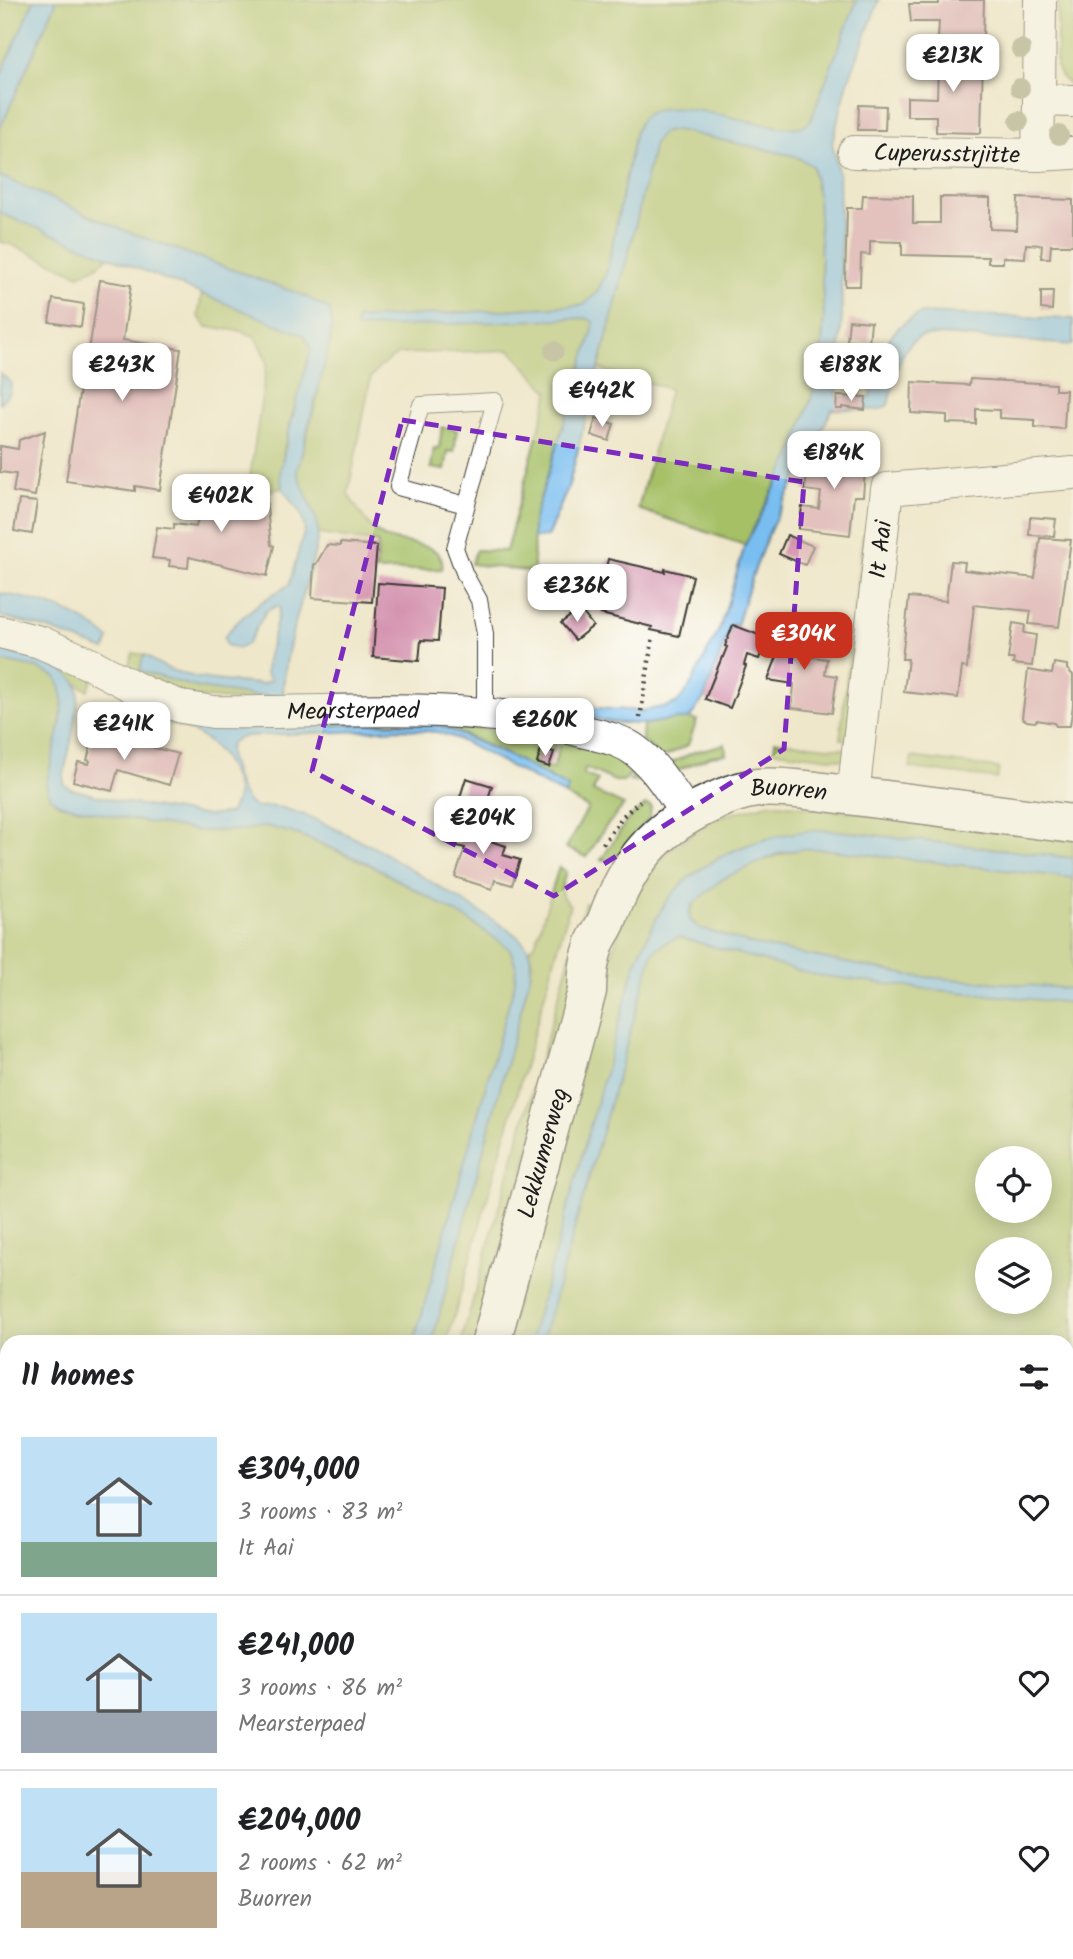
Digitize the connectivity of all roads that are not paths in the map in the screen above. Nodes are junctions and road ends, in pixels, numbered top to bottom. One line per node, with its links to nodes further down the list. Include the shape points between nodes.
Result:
1 (1040, 0): 2 (street, Cuperusstrjitte)
2 (1039, 100): 3 (street); 6 (street, Cuperusstrjitte)
3 (1073, 101)
4 (854, 152): 6 (street, Cuperusstrjitte)
5 (1073, 153): 6 (street, Cuperusstrjitte)
6 (1038, 155)
7 (1073, 473): 11 (street, It Aai, via 887,489)
8 (467, 505): 8 (lane, via 495,401 421,405 398,486); 10 (lane, via 455,548 479,600 485,634)
9 (0, 632): 10 (street, Mearsterpaed, via 40,642 182,707 213,712)
10 (485, 713): 12 (street, Mearsterpaed, via 545,722 630,746)
11 (853, 796): 12 (main road, Buorren, via 754,788); 13 (main road, Buorren)
12 (687, 814): 14 (main road, Buorren, via 638,857 620,886)
13 (1073, 824)
14 (589, 961): 15 (main road, Lekkumerweg, via 587,991)
15 (493, 1335)

